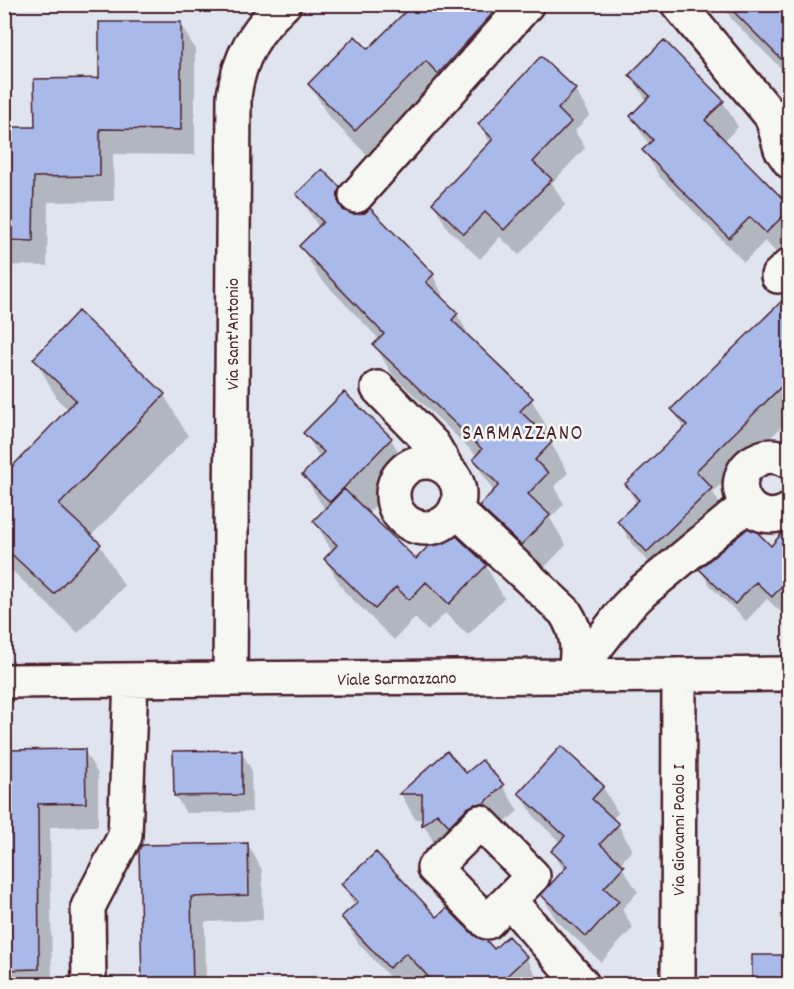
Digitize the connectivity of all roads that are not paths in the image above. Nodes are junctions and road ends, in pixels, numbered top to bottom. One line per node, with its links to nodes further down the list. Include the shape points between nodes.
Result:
1 (284, 4): 16 (street, Via Sant'Antonio, via 250,42 239,68 234,96)
2 (527, 4): 6 (street)
3 (678, 4): 4 (street)
4 (781, 116): 5 (street, via 781,149)
5 (789, 162)
6 (356, 196)
7 (378, 388): 9 (street, via 433,445)
8 (789, 462): 10 (street, via 765,456 747,467 740,486)
9 (447, 469): 11 (street, via 459,489); 11 (street, via 427,462 406,468 393,486 394,507 408,524 429,529 440,526)
10 (747, 505): 12 (street, via 763,516 782,515); 15 (street, via 643,591)
11 (456, 510): 15 (street, via 565,612 576,639)
12 (789, 510)
13 (789, 674): 14 (street, Viale Sarmazzano)
14 (679, 675): 15 (street, Viale Sarmazzano); 22 (street, Via Giovanni Paolo I)
15 (574, 676): 16 (street, Viale Sarmazzano)
16 (230, 679): 17 (street, Viale Sarmazzano)
17 (131, 680): 18 (street, Viale Sarmazzano); 20 (street, via 125,836 88,907)
18 (4, 681)
19 (509, 900): 21 (street)
20 (89, 984)
21 (582, 984)
22 (678, 984)

